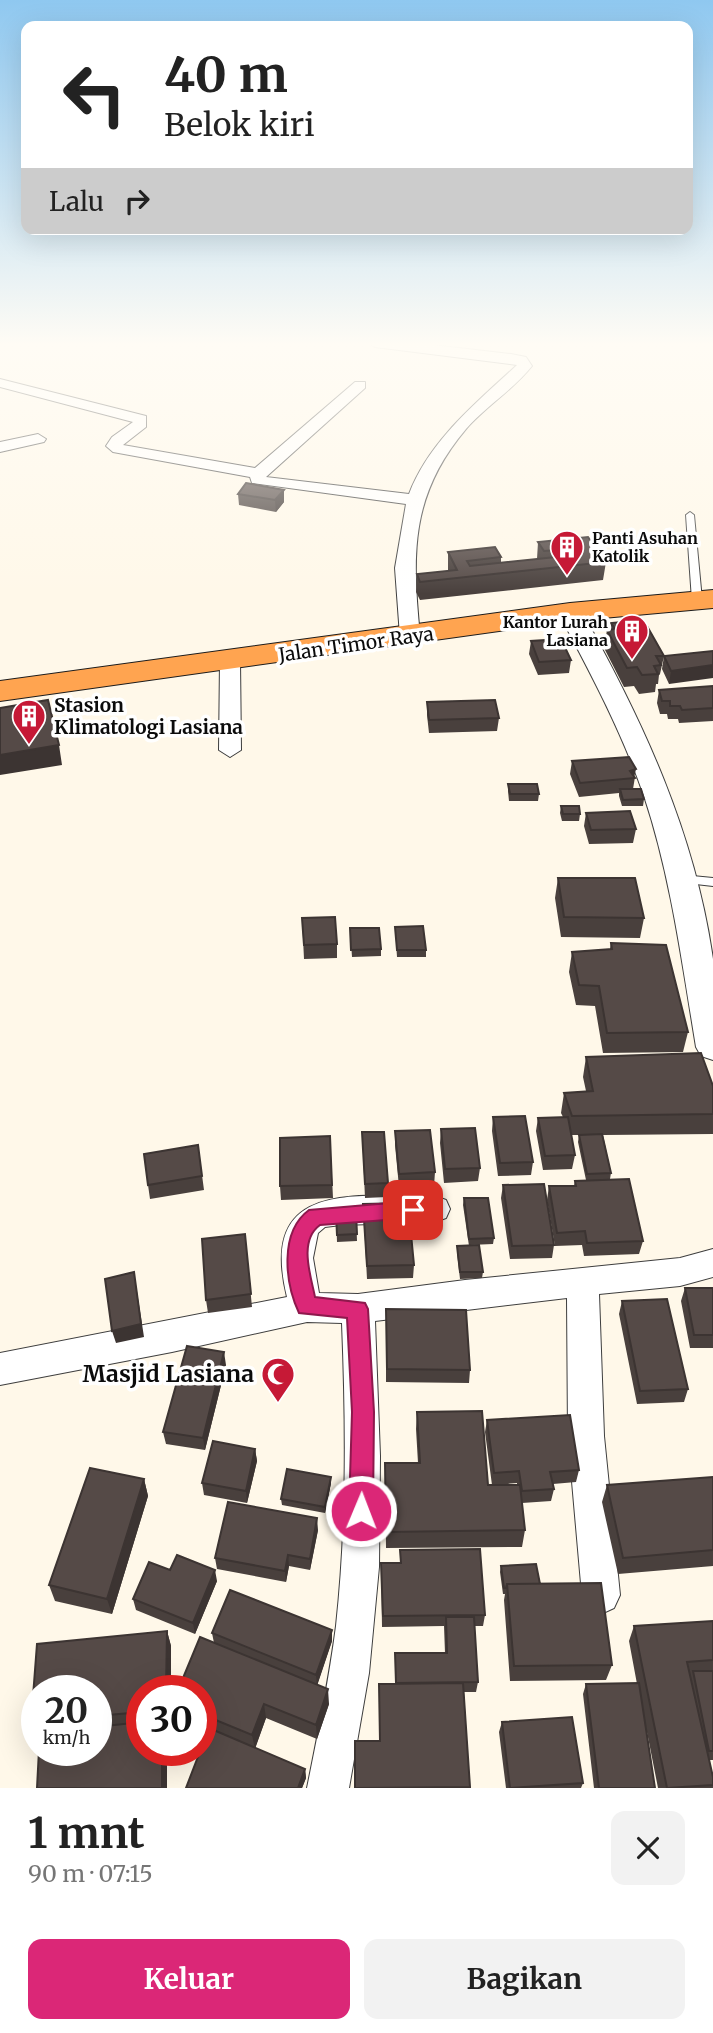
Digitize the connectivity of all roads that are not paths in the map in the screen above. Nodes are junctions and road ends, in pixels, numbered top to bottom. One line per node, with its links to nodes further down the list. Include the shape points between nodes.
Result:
1 (137, 426): 6 (street, via 114,446)
2 (313, 426): 6 (street)
3 (460, 426): 7 (street, via 435,457)
4 (38, 439): 5 (street)
5 (0, 447)
6 (258, 474): 7 (street, via 258,480 275,484)
7 (415, 500): 11 (street, via 404,568)
8 (690, 516): 9 (lane)
9 (705, 599): 10 (highway, Jalan Timor Raya)
10 (570, 612): 11 (highway, Jalan Timor Raya); 15 (street, via 630,726 667,824)
11 (410, 636): 12 (highway, Jalan Timor Raya)
12 (230, 661): 13 (highway, Jalan Timor Raya); 14 (street)
13 (0, 691)
14 (230, 750)
15 (681, 879): 16 (lane); 17 (street)
16 (713, 882)
17 (713, 1047)
18 (435, 1209): 21 (street, via 316,1216 307,1223 296,1254)
19 (713, 1263): 20 (street, via 680,1272)
20 (583, 1283): 22 (street); 24 (street, via 586,1436)
21 (307, 1307): 22 (street); 23 (street)
22 (358, 1309): 25 (street, via 363,1412 357,1603)
23 (0, 1369)
24 (601, 1595)
25 (328, 1788)

